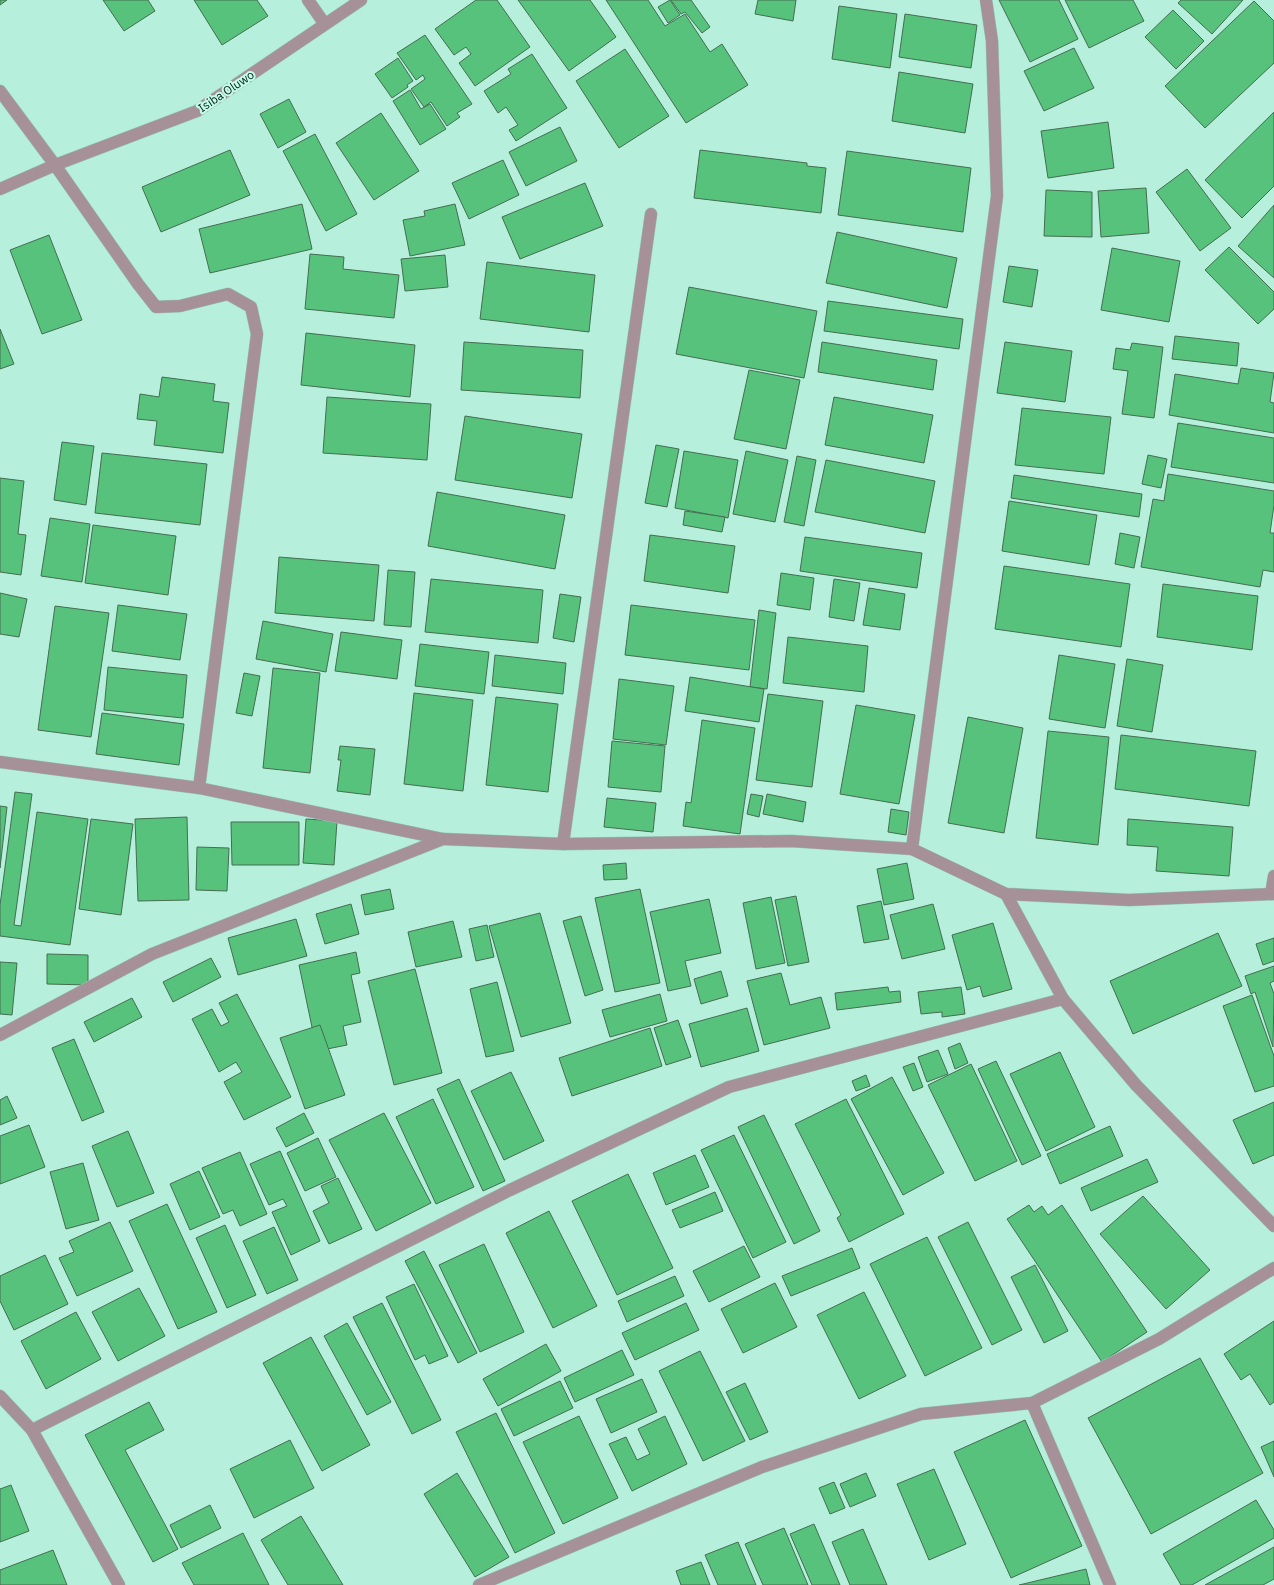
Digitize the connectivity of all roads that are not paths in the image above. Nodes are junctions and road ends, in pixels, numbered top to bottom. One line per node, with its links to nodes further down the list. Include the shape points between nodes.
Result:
1 (308, 0): 4 (street)
2 (361, 0): 4 (street, Isiba Oluwo)
3 (986, 0): 13 (street, via 992,41 997,196)
4 (324, 23): 6 (street, Isiba Oluwo, via 196,111)
5 (0, 91): 6 (street)
6 (55, 165): 7 (street, Isiba Oluwo); 10 (street, via 156,307 180,306 228,294 251,307 257,334)
7 (0, 189)
8 (651, 214): 12 (street)
9 (0, 762): 10 (street)
10 (199, 788): 11 (street)
11 (443, 839): 12 (street); 18 (street, via 152,954)
12 (563, 844): 13 (street, via 791,841)
13 (912, 849): 15 (street)
14 (1274, 876): 16 (street)
15 (1006, 894): 16 (street, via 1130,900); 17 (street)
16 (1273, 894)
17 (1063, 999): 19 (street, via 1136,1085); 23 (street, via 729,1087 502,1194)
18 (0, 1035)
19 (1274, 1226)
20 (1274, 1268): 22 (street, via 1159,1339)
21 (0, 1396): 23 (street)
22 (1032, 1403): 25 (street, via 921,1414 762,1467); 26 (street)
23 (32, 1430): 24 (street)
24 (119, 1585)
25 (478, 1585)
26 (1110, 1585)

